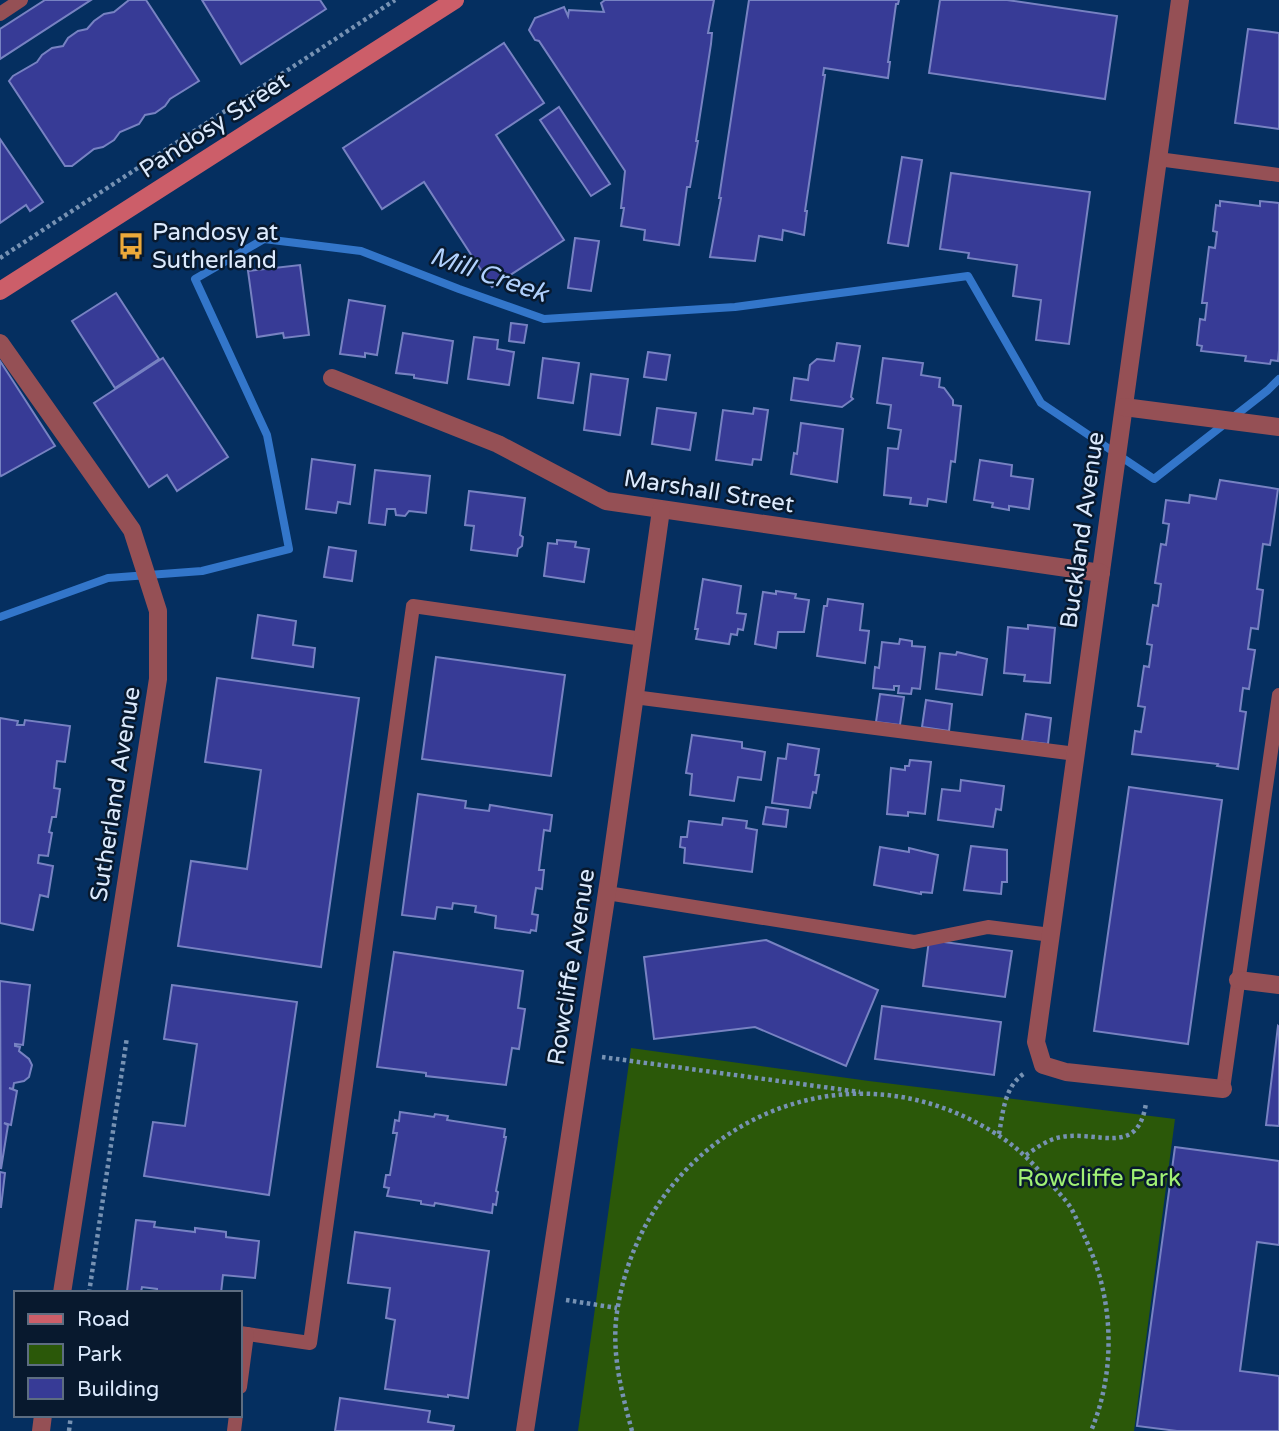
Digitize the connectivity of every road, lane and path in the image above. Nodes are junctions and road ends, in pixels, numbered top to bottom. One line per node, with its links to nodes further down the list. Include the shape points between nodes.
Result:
1 (21, 0): 5 (lane)
2 (395, 0): 8 (path)
3 (455, 0): 9 (main road, Pandosy Street)
4 (1180, 0): 6 (street, Buckland Avenue)
5 (0, 14)
6 (1158, 159): 7 (lane); 12 (street, Buckland Avenue)
7 (1279, 175)
8 (0, 258)
9 (0, 292)
10 (0, 343): 31 (street, Sutherland Avenue, via 132,530 158,611 158,679)
11 (332, 378): 14 (street, Marshall Street, via 498,443 606,501)
12 (1124, 407): 13 (street); 15 (street, Buckland Avenue)
13 (1273, 427)
14 (661, 510): 15 (street, Marshall Street); 16 (street, Rowcliffe Avenue)
15 (1101, 573): 19 (street, Buckland Avenue)
16 (643, 639): 18 (street, Rowcliffe Avenue); 34 (lane, via 413,606 310,1343)
17 (1279, 695): 22 (lane)
18 (634, 697): 19 (lane); 20 (street, Rowcliffe Avenue)
19 (1076, 754): 21 (street, Buckland Avenue)
20 (607, 892): 21 (lane, via 914,942 988,927); 24 (street, Rowcliffe Avenue)
21 (1051, 935): 25 (street, Buckland Avenue, via 1037,1042)
22 (1238, 980): 23 (street); 27 (lane)
23 (1279, 985)
24 (582, 1055): 28 (path); 32 (street, Rowcliffe Avenue)
25 (1043, 1065): 26 (street); 29 (path, via 1021,1076 1005,1097)
26 (1149, 1081): 27 (street); 30 (path, via 1137,1130 1121,1139 1060,1137)
27 (1223, 1089)
28 (871, 1093): 29 (path, via 948,1109); 33 (path, via 819,1097 770,1111 724,1136 684,1170 652,1211 629,1258)
29 (999, 1134): 30 (path)
30 (1026, 1155): 38 (path, via 1071,1207 1100,1269 1110,1337 1102,1405)
31 (62, 1291)
32 (545, 1296): 33 (path); 36 (street, Rowcliffe Avenue)
33 (617, 1308): 37 (path, via 617,1371)
34 (244, 1334): 35 (lane)
35 (242, 1360)
36 (524, 1431)
37 (632, 1431)
38 (1091, 1431)

